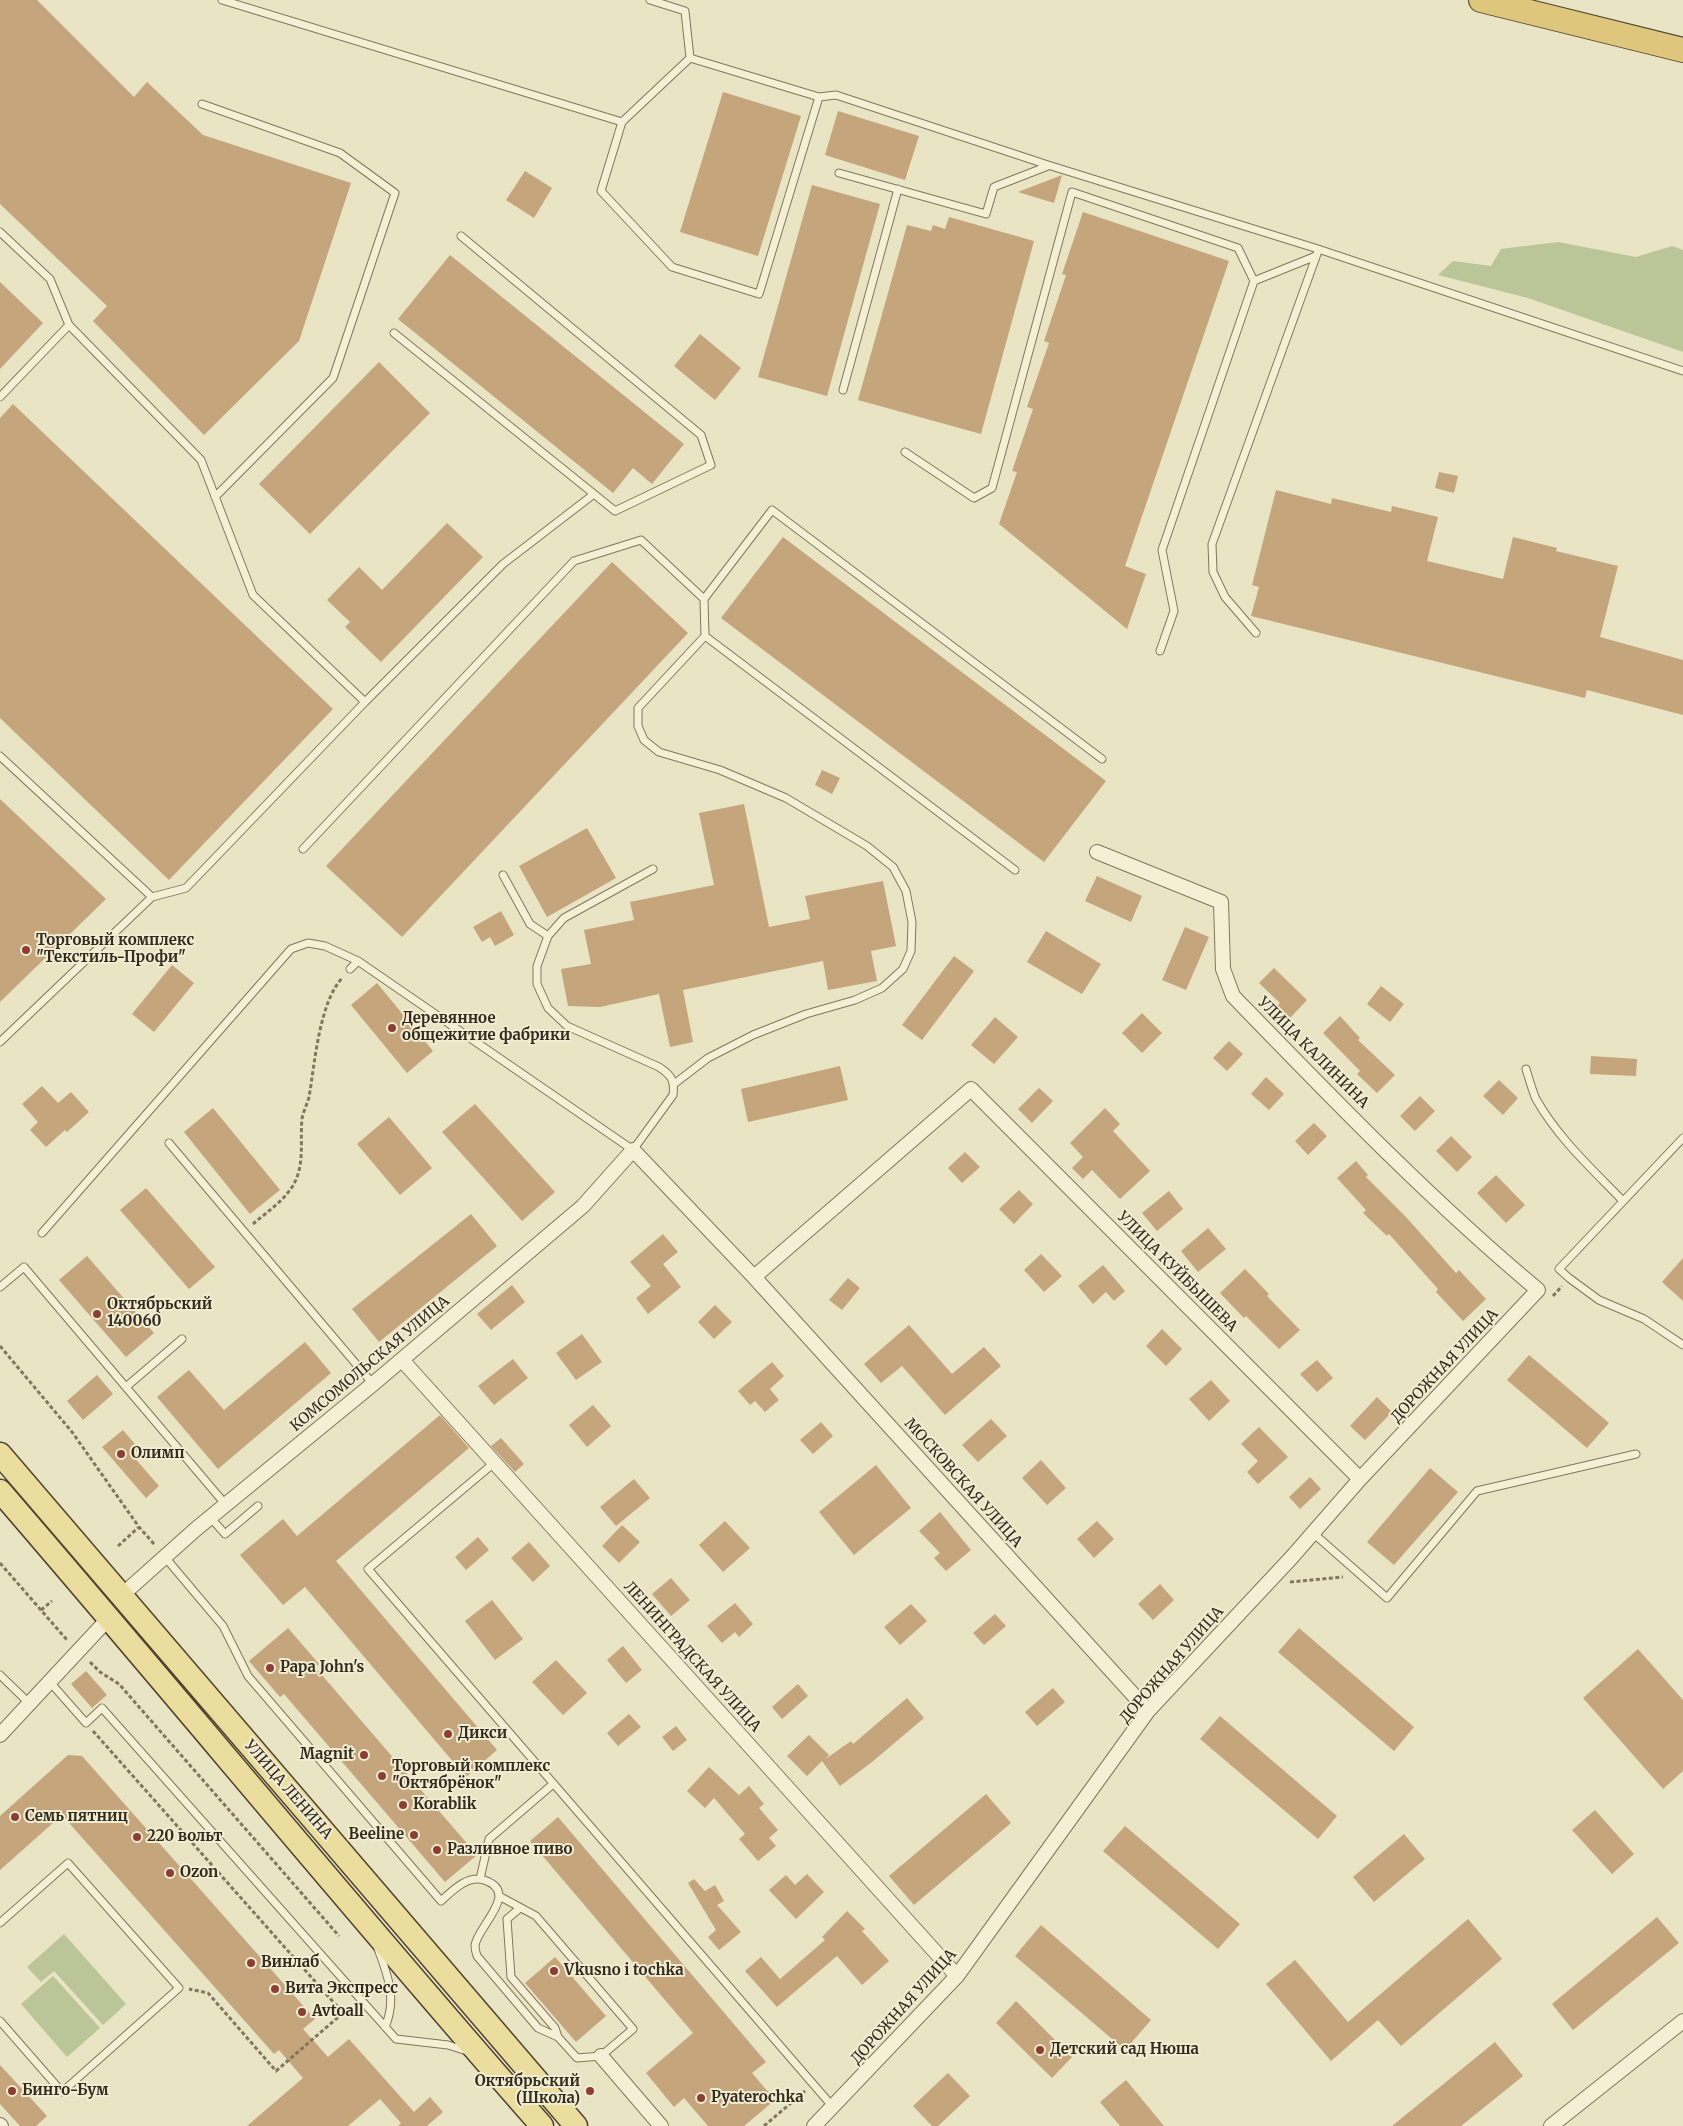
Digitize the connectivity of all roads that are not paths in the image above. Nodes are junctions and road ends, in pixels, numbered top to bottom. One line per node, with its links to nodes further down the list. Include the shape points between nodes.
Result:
1 (222, 0): 8 (lane)
2 (650, 0): 5 (lane, via 685,11)
3 (1481, 0): 4 (highway)
4 (1683, 50)
5 (690, 58): 6 (lane); 8 (lane)
6 (819, 97): 8 (lane, via 759,294 672,267 601,191); 9 (lane, via 836,95)
7 (202, 104): 23 (lane, via 340,153 395,193 333,378)
8 (622, 122)
9 (1048, 165): 11 (lane, via 994,187 986,214); 14 (lane)
10 (839, 173): 11 (lane)
11 (898, 189): 19 (lane)
12 (0, 232): 16 (lane, via 50,279)
13 (461, 236): 22 (lane, via 701,436 711,465 615,511)
14 (1317, 252): 15 (lane); 18 (lane); 25 (lane, via 1212,544 1213,572 1225,596)
15 (1254, 281): 21 (lane, via 1238,248 1072,192 992,488 974,498); 27 (lane, via 1162,550 1174,611)
16 (69, 325): 20 (lane); 23 (lane, via 201,460)
17 (394, 333): 22 (lane)
18 (1683, 372)
19 (843, 390)
20 (0, 397)
21 (905, 452)
22 (594, 494): 28 (lane, via 503,564)
23 (216, 497): 28 (lane, via 253,595)
24 (704, 599): 26 (lane); 30 (lane, via 772,510); 31 (lane, via 641,540 574,561)
25 (1256, 633)
26 (705, 636): 34 (lane); 42 (lane, via 638,708 638,726 644,740 659,752 720,770 786,798 867,846 893,867 906,891 912,922 911,951 902,969 882,988 753,1035 708,1058)
27 (1160, 651)
28 (365, 702): 36 (lane, via 186,888)
29 (0, 756): 36 (lane)
30 (1102, 759)
31 (303, 848)
32 (1097, 852): 50 (street, УЛИЦА КАЛИНИНА, via 1221,902 1222,969 1233,996 1387,1151)
33 (653, 869): 37 (lane, via 564,918)
34 (1015, 870)
35 (503, 875): 37 (lane, via 530,924)
36 (152, 897): 40 (lane)
37 (548, 936): 42 (lane, via 537,966 537,984 548,1008 567,1026 670,1074)
38 (358, 961): 39 (lane); 45 (lane); 47 (lane, via 325,946 308,943 291,949)
39 (350, 969)
40 (0, 1042)
41 (1526, 1069): 46 (lane, via 1535,1097 1550,1120)
42 (674, 1084): 45 (lane, via 673,1095)
43 (1683, 1138): 46 (lane)
44 (170, 1143): 54 (lane)
45 (633, 1150): 48 (street, МОСКОВСКАЯ УЛИЦА); 53 (street, КОМСОМОЛЬСКАЯ УЛИЦА, via 583,1206)
46 (1622, 1200): 52 (lane, via 1559,1268 1599,1300 1644,1319)
47 (42, 1233)
48 (754, 1277): 59 (street, УЛИЦА КУЙБЫШЕВА, via 971,1089); 71 (street, МОСКОВСКАЯ УЛИЦА)
49 (0, 1287): 55 (lane, via 24,1267)
50 (1538, 1290): 59 (street, ДОРОЖНАЯ УЛИЦА)
51 (182, 1338): 55 (lane)
52 (1683, 1345)
53 (402, 1360): 54 (street, КОМСОМОЛЬСКАЯ УЛИЦА); 58 (street, ЛЕНИНГРАДСКАЯ УЛИЦА)
54 (374, 1384): 61 (street, КОМСОМОЛЬСКАЯ УЛИЦА)
55 (126, 1387): 61 (lane)
56 (0, 1454): 66 (main road, УЛИЦА ЛЕНИНА)
57 (1636, 1454): 64 (lane, via 1477,1491 1387,1598)
58 (494, 1463): 73 (lane, via 368,1569); 79 (street, ЛЕНИНГРАДСКАЯ УЛИЦА)
59 (1360, 1479): 64 (street, ДОРОЖНАЯ УЛИЦА)
60 (0, 1491): 67 (main road, УЛИЦА ЛЕНИНА)
61 (226, 1504): 63 (street, КОМСОМОЛЬСКАЯ УЛИЦА)
62 (258, 1506): 63 (lane, via 225,1534)
63 (210, 1517): 65 (street, КОМСОМОЛЬСКАЯ УЛИЦА)
64 (1313, 1532): 71 (street, ДОРОЖНАЯ УЛИЦА)
65 (160, 1551): 66 (street, КОМСОМОЛЬСКАЯ УЛИЦА); 74 (lane, via 223,1626 248,1676 440,1901 457,1887)
66 (121, 1596): 88 (main road, УЛИЦА ЛЕНИНА)
67 (109, 1618): 69 (street); 78 (main road, УЛИЦА ЛЕНИНА)
68 (0, 1675): 70 (lane)
69 (49, 1681): 70 (street); 82 (lane, via 86,1723 102,1708)
70 (29, 1703): 72 (street)
71 (1148, 1711): 79 (street, ДОРОЖНАЯ УЛИЦА)
72 (0, 1735)
73 (553, 1784): 74 (lane, via 489,1839); 86 (lane)
74 (480, 1879): 75 (lane, via 494,1886)
75 (499, 1896): 76 (lane); 83 (lane, via 496,1911 475,1945 477,1956 538,2028)
76 (520, 1908): 83 (lane, via 507,1919 510,1977 555,2028); 84 (lane, via 536,1916 633,2029)
77 (0, 1923): 80 (lane, via 68,1862 179,1988 62,2092)
78 (371, 1930): 82 (lane, via 387,1972 392,1997); 85 (main road, УЛИЦА ЛЕНИНА)
79 (957, 1976): 86 (street, ДОРОЖНАЯ УЛИЦА)
80 (0, 2021)
81 (1683, 2021): 91 (street)
82 (386, 2027): 85 (lane, via 396,2039 448,2045)
83 (558, 2037): 84 (lane, via 577,2058)
84 (601, 2056): 89 (street)
85 (484, 2061): 87 (main road, УЛИЦА ЛЕНИНА)
86 (833, 2107): 90 (street, ДОРОЖНАЯ УЛИЦА)
87 (542, 2126)
88 (576, 2126)
89 (661, 2126)
90 (814, 2126)
91 (1551, 2126)

